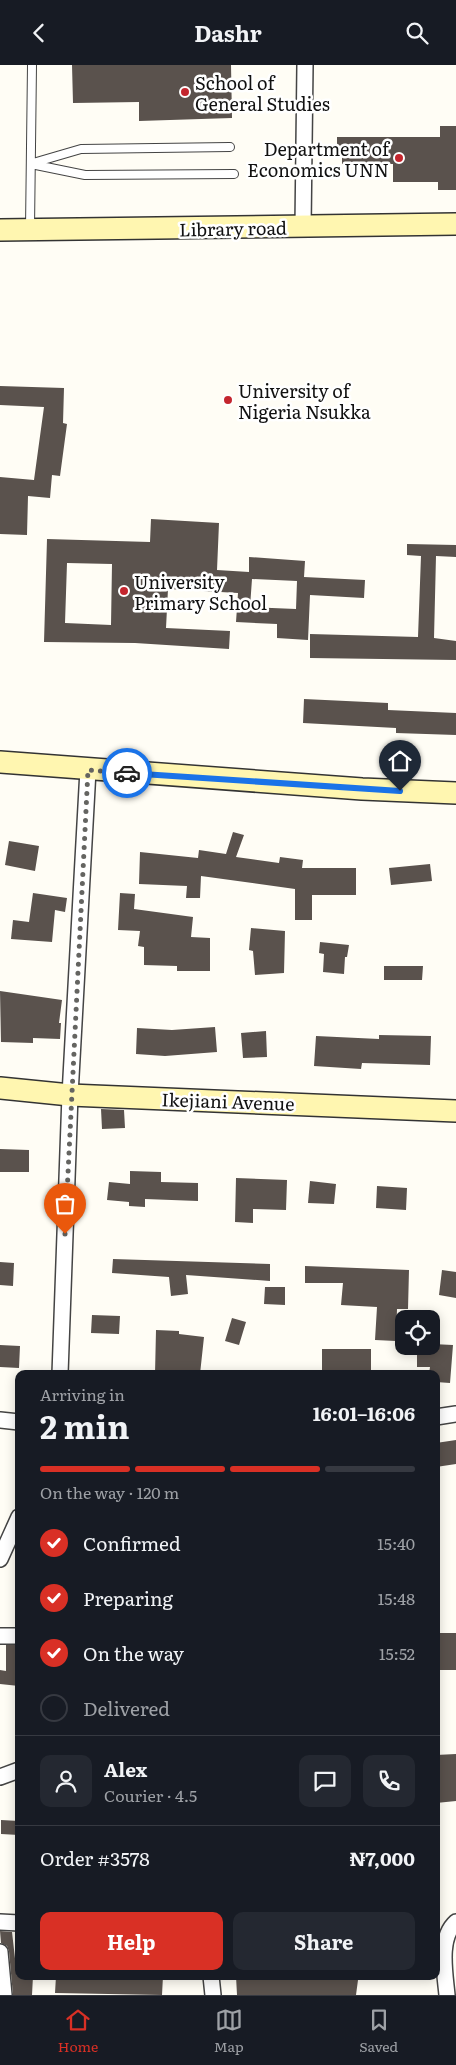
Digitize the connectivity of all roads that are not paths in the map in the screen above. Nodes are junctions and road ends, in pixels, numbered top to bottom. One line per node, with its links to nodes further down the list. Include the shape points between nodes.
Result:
1 (32, 65): 4 (lane)
2 (305, 65): 7 (street, Library road)
3 (230, 147): 4 (lane, via 81,149)
4 (31, 164): 5 (lane, via 85,175); 9 (lane)
5 (234, 174)
6 (456, 224): 7 (street)
7 (303, 227): 9 (street, Library road)
8 (0, 229): 9 (street, Library road)
9 (30, 230)
10 (0, 762): 11 (street)
11 (88, 770): 12 (street); 14 (street)
12 (456, 793)
13 (0, 1088): 14 (street, Ikejiani Avenue)
14 (70, 1095): 15 (street, Ikejiani Avenue); 16 (street)
15 (456, 1111)
16 (60, 1370)
17 (456, 1414): 18 (street)
18 (440, 1416)
19 (0, 1420): 20 (street)
20 (15, 1422)
21 (15, 1526): 22 (street)
22 (0, 1559)
23 (0, 1636): 24 (street)
24 (15, 1636)
25 (15, 1771): 26 (street)
26 (0, 1777)
27 (0, 1922): 29 (street)
28 (456, 1922): 34 (street, via 449,1929 444,1951)
29 (15, 1923)
30 (0, 1952): 32 (street)
31 (211, 1980): 33 (street)
32 (4, 1995)
33 (213, 1995)
34 (447, 1995)

